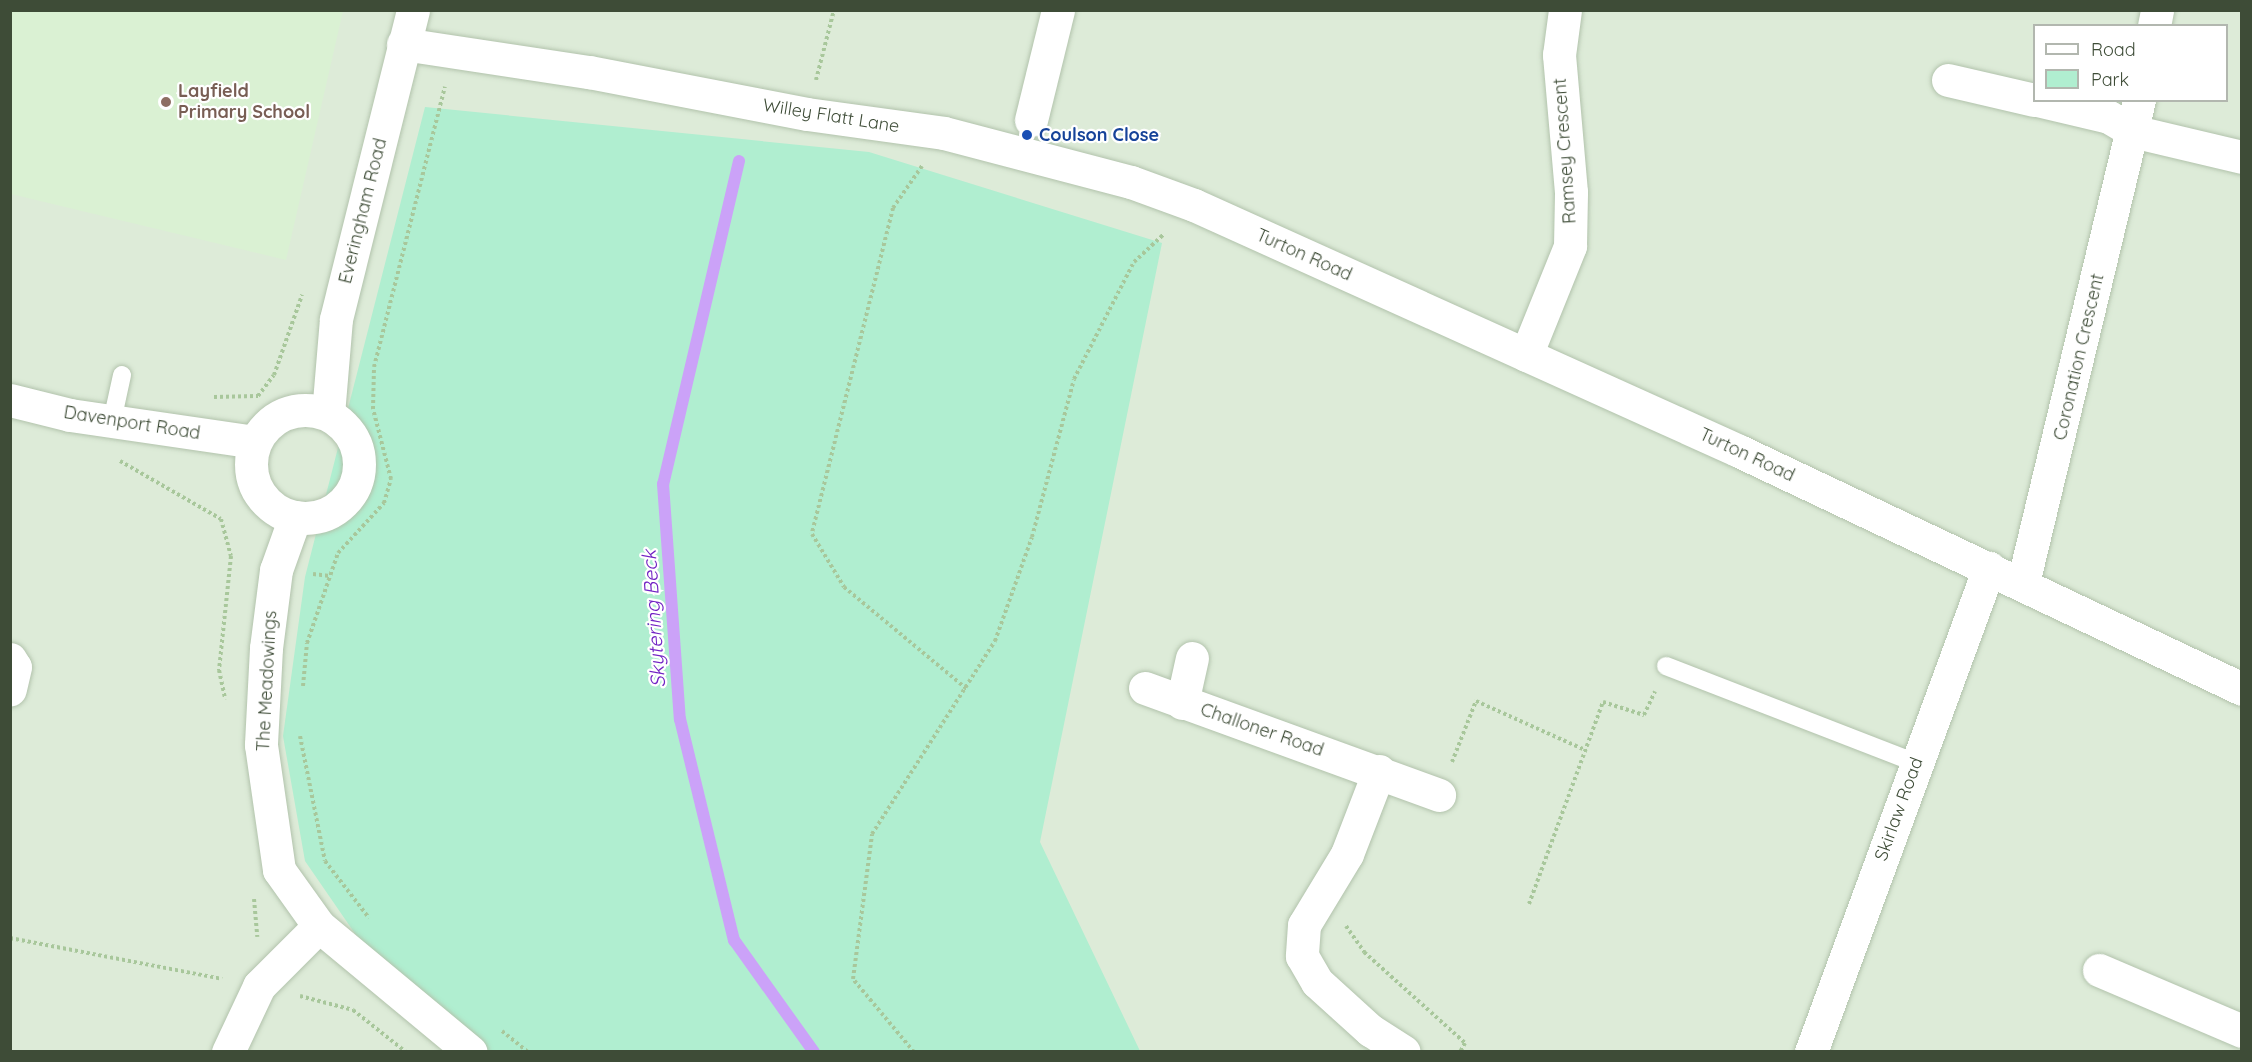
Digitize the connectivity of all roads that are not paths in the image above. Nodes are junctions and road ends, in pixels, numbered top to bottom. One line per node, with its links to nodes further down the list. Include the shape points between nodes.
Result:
1 (413, 10): 4 (street, Everingham Road)
2 (1058, 10): 9 (street)
3 (1565, 10): 12 (street, Ramsey Crescent, via 1559,55 1571,192 1570,246)
4 (404, 44): 11 (street, Willey Flatt Lane, via 590,72 807,114 944,133 1131,182); 15 (street, Everingham Road, via 336,319)
5 (1948, 80): 6 (street)
6 (2033, 99)
7 (2045, 102): 8 (street, via 2109,117)
8 (2135, 116): 10 (street); 20 (street, Coronation Crescent)
9 (1031, 120)
10 (2241, 158)
11 (1248, 230): 12 (street, Turton Road)
12 (1526, 355): 19 (street, Turton Road)
13 (122, 375): 16 (lane)
14 (10, 400): 16 (street, Davenport Road)
15 (328, 414): 17 (street, via 306,409 286,412 261,431); 18 (street, via 344,425 356,444 359,471 351,494 338,508 326,514)
16 (112, 421): 17 (street, Davenport Road)
17 (255, 442): 18 (street, via 251,472 257,491 272,507)
18 (295, 517): 31 (street, The Meadowings, via 276,570 266,648 261,745 279,870)
19 (1989, 568): 20 (street, Turton Road); 28 (street, Skirlaw Road)
20 (2023, 583): 26 (street, Turton Road)
21 (1192, 657): 27 (street)
22 (10, 659): 25 (street, via 15,667)
23 (1666, 666): 28 (lane)
24 (1145, 688): 27 (street, Challoner Road)
25 (10, 689)
26 (2241, 689)
27 (1182, 703): 29 (street, Challoner Road)
28 (1916, 763): 37 (street, Skirlaw Road)
29 (1380, 771): 30 (street, Challoner Road); 36 (street, via 1347,854 1304,925 1302,956 1317,982 1370,1030)
30 (1439, 795)
31 (319, 926): 34 (street, via 259,986); 35 (street, The Meadowings)
32 (2099, 970): 33 (street)
33 (2241, 1031)
34 (228, 1052)
35 (471, 1052)
36 (1404, 1052)
37 (1811, 1052)

